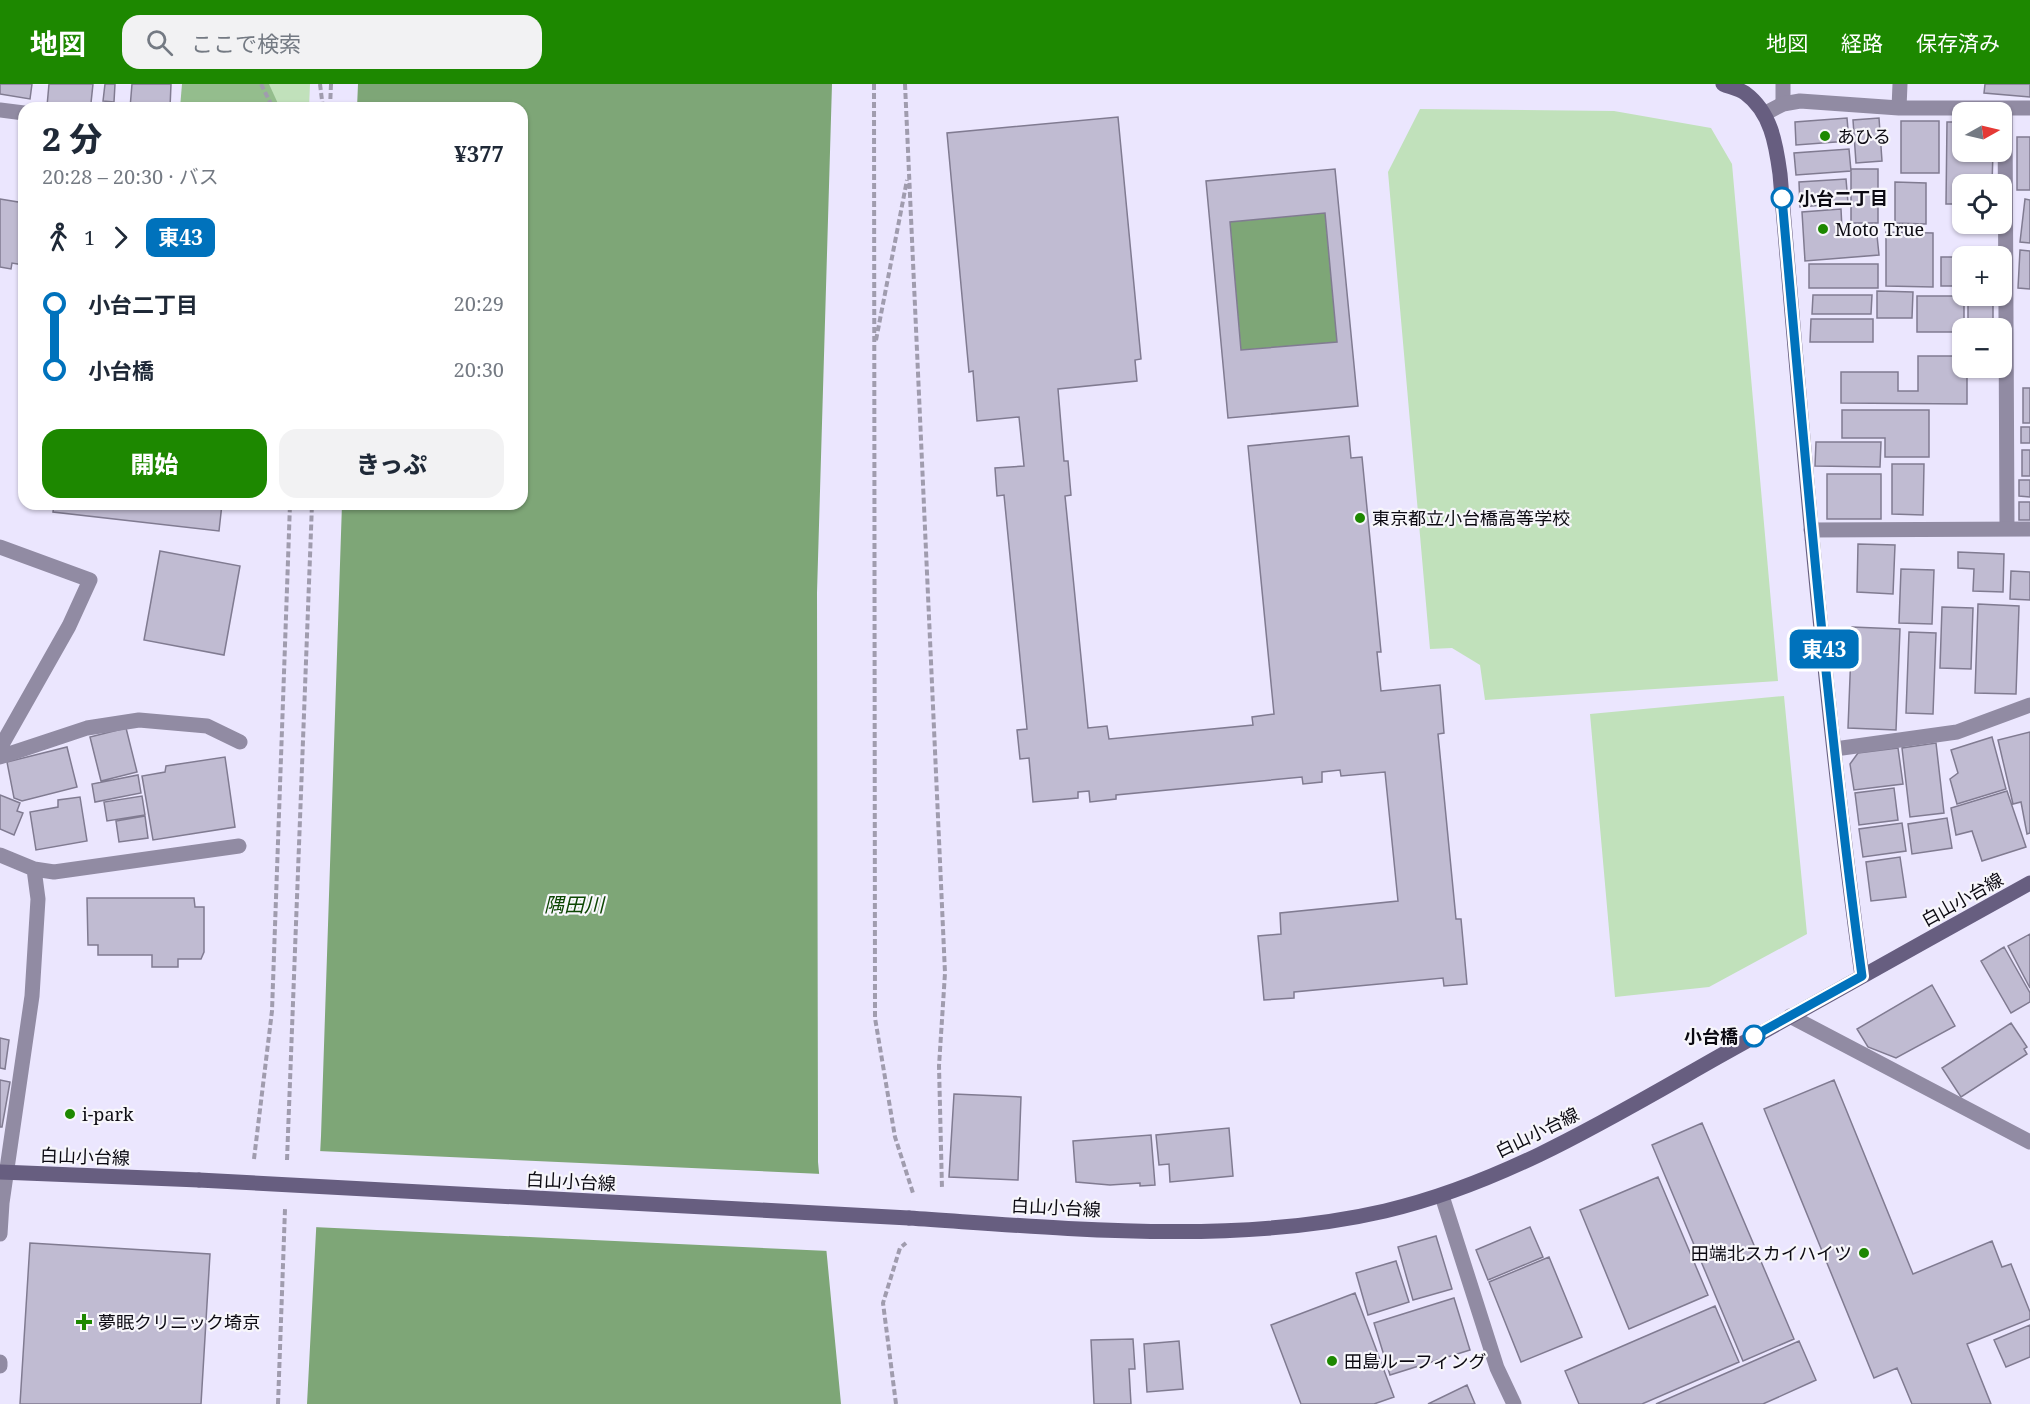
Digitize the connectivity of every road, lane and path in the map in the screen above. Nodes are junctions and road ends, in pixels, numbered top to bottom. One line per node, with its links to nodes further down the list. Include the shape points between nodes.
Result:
1 (261, 84): 9 (path)
2 (320, 84): 10 (path)
3 (331, 84): 11 (path)
4 (874, 84): 22 (path)
5 (905, 84): 21 (path)
6 (1723, 84): 19 (main road, via 1745,93)
7 (1783, 84): 12 (street)
8 (1900, 84): 13 (street)
9 (270, 102)
10 (322, 102)
11 (330, 102)
12 (1783, 105): 13 (street, via 1800,101); 19 (street)
13 (1899, 108): 14 (street)
14 (1952, 108)
15 (2030, 108): 16 (street)
16 (2012, 109)
17 (0, 110): 18 (street)
18 (18, 112)
19 (1764, 114): 27 (main road, via 1775,139 1780,174)
20 (2006, 162): 25 (street)
21 (908, 173): 22 (path); 44 (path, via 945,973 939,1066)
22 (874, 349): 46 (path, via 875,1018 895,1137)
23 (290, 510): 43 (path, via 272,1011)
24 (312, 510): 41 (path)
25 (2007, 528): 26 (street); 27 (street)
26 (2030, 529)
27 (1811, 530): 32 (main road)
28 (0, 547): 31 (street, via 90,580 69,626)
29 (2030, 705): 32 (street, via 1957,732)
30 (240, 742): 33 (street, via 207,726 139,720 87,728)
31 (0, 748)
32 (1835, 749): 38 (main road)
33 (0, 757)
34 (239, 846): 36 (street, via 54,872)
35 (0, 855): 36 (street)
36 (34, 868): 42 (street, via 38,899 32,996)
37 (2030, 883): 38 (main road, 白山小台線)
38 (1862, 976): 39 (main road, 白山小台線)
39 (1790, 1016): 40 (street); 45 (main road, 白山小台線, via 1548,1150)
40 (2030, 1142)
41 (287, 1167)
42 (4, 1173): 43 (main road, 白山小台線, bridge); 48 (street)
43 (250, 1183): 45 (main road, 白山小台線, bridge, via 1083,1229 1192,1231 1289,1227 1383,1212)
44 (942, 1189)
45 (1442, 1196): 52 (street, via 1497,1368)
46 (916, 1202)
47 (285, 1203): 50 (path)
48 (0, 1234)
49 (911, 1239): 51 (path, via 900,1248 884,1303)
50 (278, 1404)
51 (896, 1404)
52 (1514, 1404)

